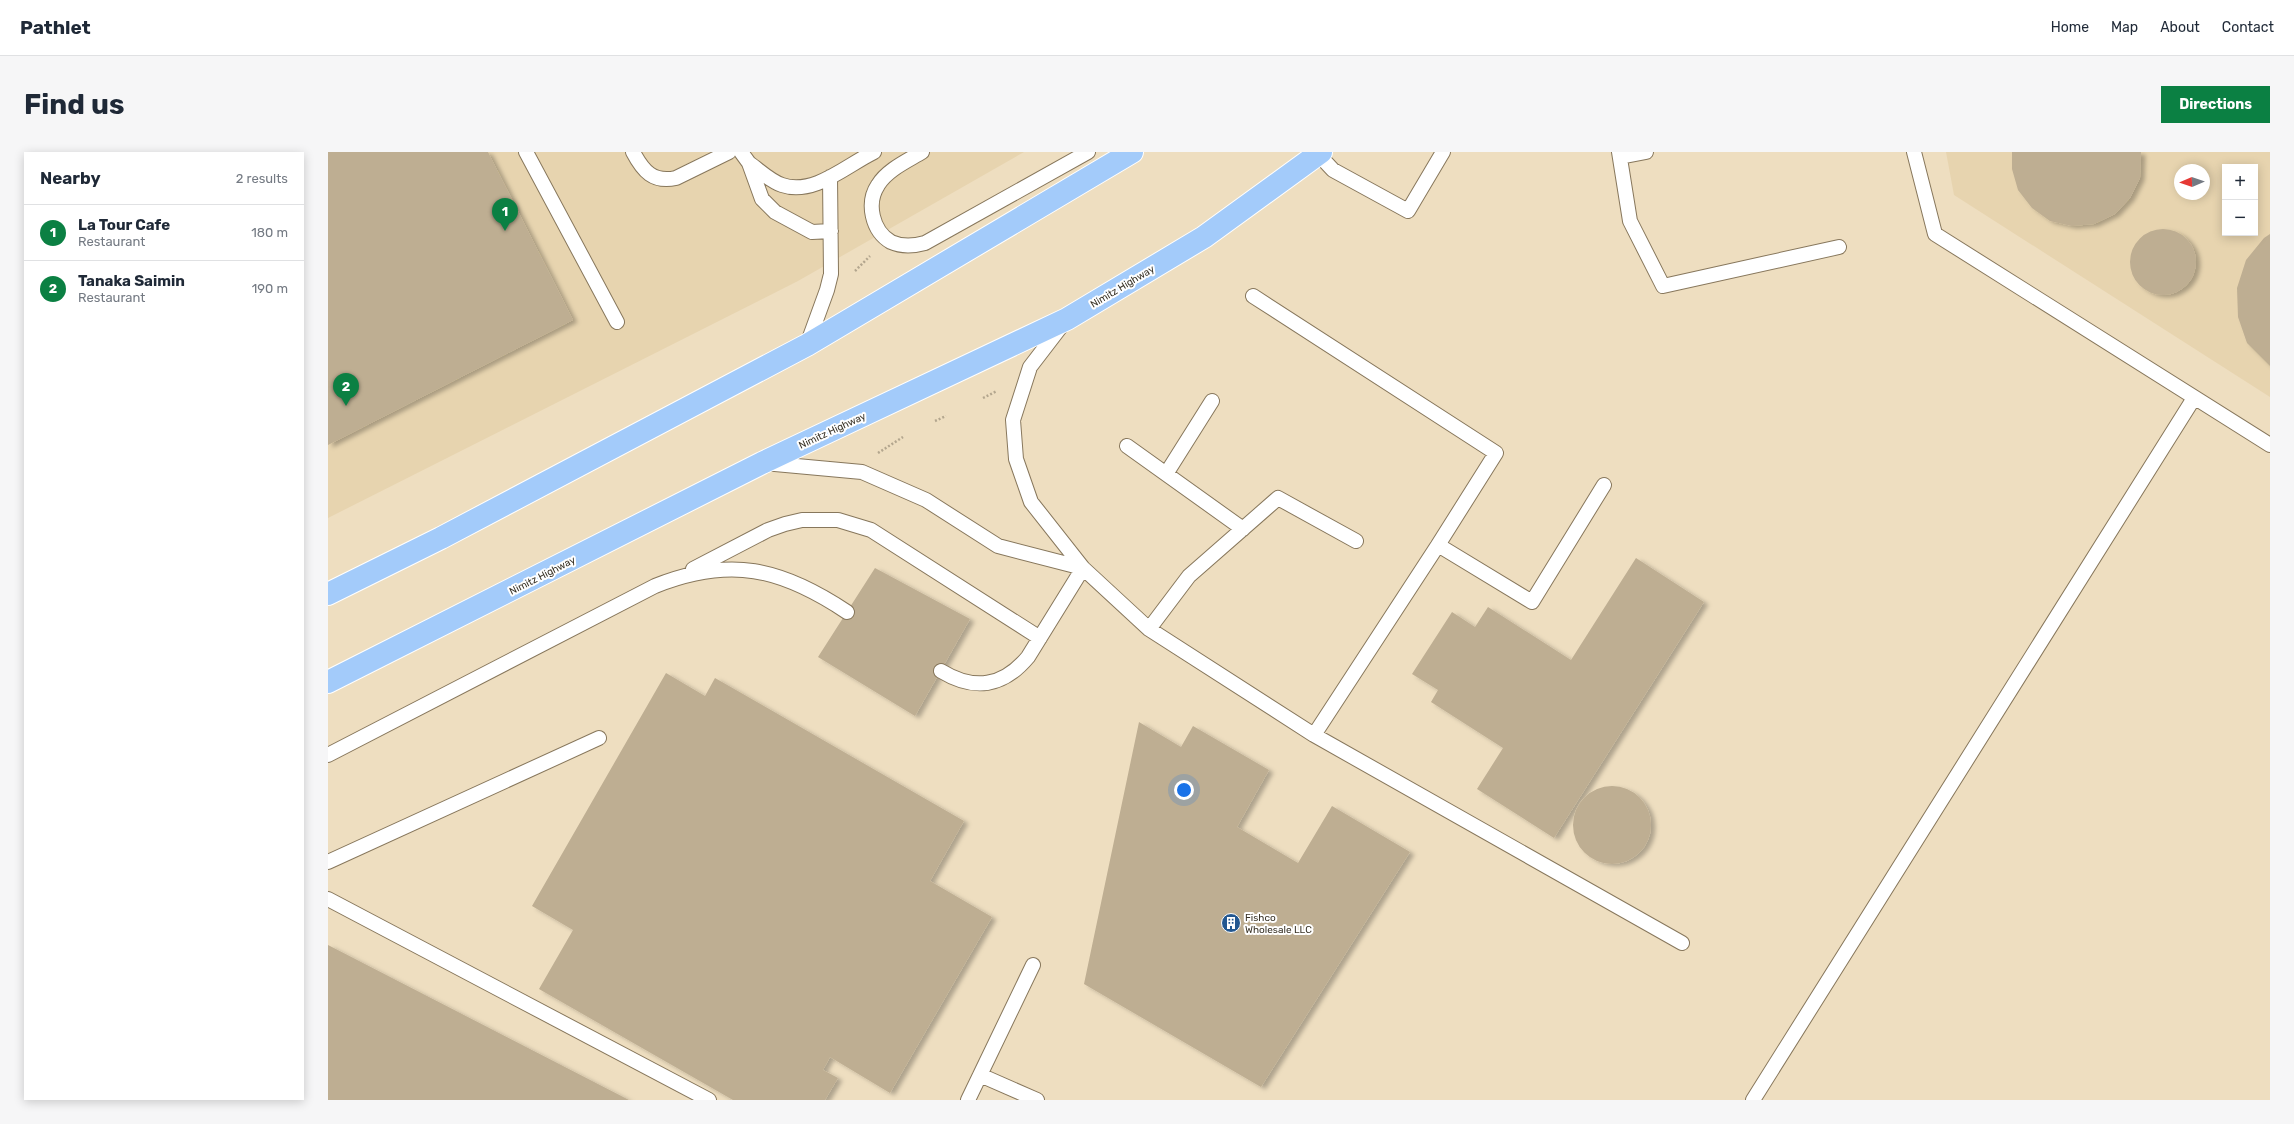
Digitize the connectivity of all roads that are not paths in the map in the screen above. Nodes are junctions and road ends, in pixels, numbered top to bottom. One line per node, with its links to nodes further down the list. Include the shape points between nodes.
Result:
1 (526, 152): 19 (lane)
2 (633, 152): 3 (lane, via 643,170 658,179 667,180)
3 (729, 152)
4 (874, 152): 14 (lane)
5 (922, 152): 6 (lane, via 884,176 872,196 873,219 878,229 891,242 911,246 924,243)
6 (1088, 152)
7 (1132, 152): 20 (main road)
8 (1443, 152): 11 (lane, via 1408,211 1333,170)
9 (1646, 152): 12 (lane)
10 (1914, 152): 21 (lane, via 1935,234)
11 (1320, 153): 18 (main road, Nimitz Highway, via 1204,236)
12 (1620, 154): 16 (lane, via 1630,221 1663,286)
13 (745, 158): 14 (lane, via 782,185 794,188 805,188); 15 (lane, via 762,200 785,220 812,232)
14 (830, 177): 15 (lane)
15 (831, 231): 20 (lane, via 832,257 827,290)
16 (1839, 247)
17 (1253, 296): 30 (lane, via 1496,453)
18 (1067, 320): 25 (main road, Nimitz Highway); 31 (lane, via 1030,367 1013,420 1016,459 1031,502)
19 (617, 322)
20 (807, 345): 33 (main road, via 441,538)
21 (2194, 398): 24 (lane); 50 (lane)
22 (1212, 402): 26 (lane)
23 (1127, 446): 26 (lane)
24 (2270, 446)
25 (762, 463): 31 (lane, via 862,472 926,500 998,546); 38 (main road, Nimitz Highway)
26 (1166, 474): 28 (lane)
27 (1604, 485): 30 (lane, via 1532,602)
28 (1243, 528): 29 (lane, via 1278,498); 35 (lane, via 1189,576)
29 (1356, 541)
30 (1438, 546): 39 (lane)
31 (1083, 568): 35 (lane); 36 (lane)
32 (680, 576): 34 (lane, via 705,571 756,571 802,584); 36 (lane, via 768,530 802,520 838,520 876,533); 41 (lane, via 654,586)
33 (328, 594)
34 (847, 612)
35 (1149, 629): 39 (lane)
36 (1040, 638): 37 (lane, via 1018,669 991,683 964,682)
37 (940, 671)
38 (328, 682)
39 (1314, 735): 44 (lane)
40 (599, 738): 42 (lane)
41 (328, 755)
42 (328, 862)
43 (328, 899): 47 (lane)
44 (1682, 943)
45 (1033, 965): 46 (lane)
46 (980, 1074): 48 (lane); 49 (lane)
47 (709, 1100)
48 (968, 1100)
49 (1037, 1100)
50 (1753, 1100)

